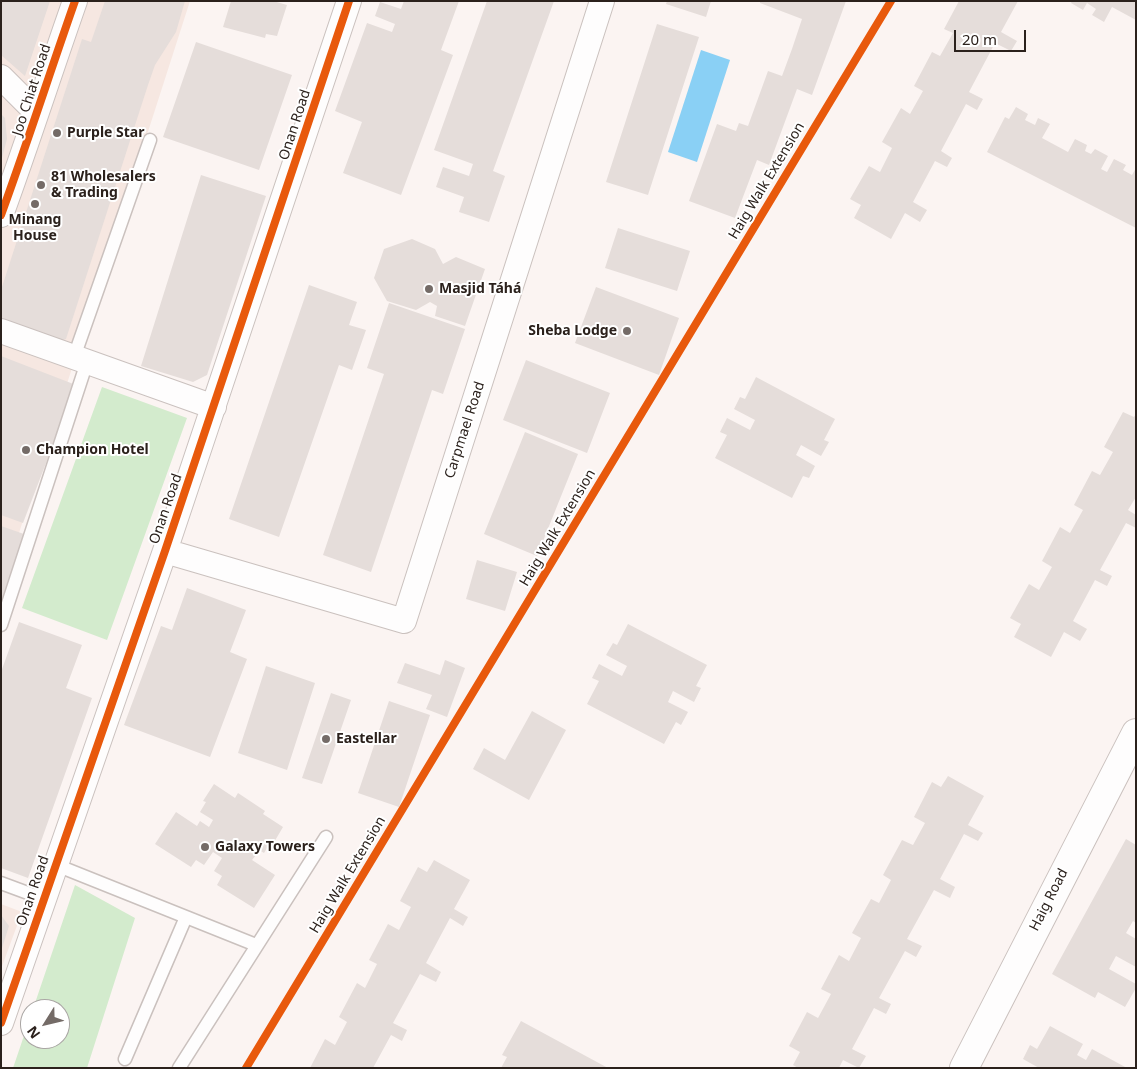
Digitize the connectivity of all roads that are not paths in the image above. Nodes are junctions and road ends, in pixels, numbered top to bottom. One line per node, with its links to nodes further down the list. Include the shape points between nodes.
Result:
1 (75, 1): 5 (street, Joo Chiat Road)
2 (349, 1): 10 (street, Onan Road)
3 (602, 1): 11 (street, Carpmael Road, via 404,621)
4 (1, 77): 5 (street)
5 (36, 112): 7 (street, Joo Chiat Road)
6 (150, 140): 9 (lane)
7 (1, 215)
8 (1, 331): 9 (street)
9 (80, 360): 10 (street); 12 (lane)
10 (214, 407): 11 (street, Onan Road)
11 (165, 551): 15 (street, Onan Road)
12 (1, 625)
13 (1136, 734): 23 (street, Haig Road)
14 (326, 837): 19 (lane)
15 (56, 865): 17 (street, Onan Road); 18 (lane)
16 (1, 883): 17 (lane)
17 (44, 898): 20 (street, Onan Road)
18 (186, 917): 19 (lane); 21 (lane)
19 (256, 945): 22 (lane)
20 (1, 1023)
21 (125, 1059)
22 (180, 1068)
23 (964, 1068)

